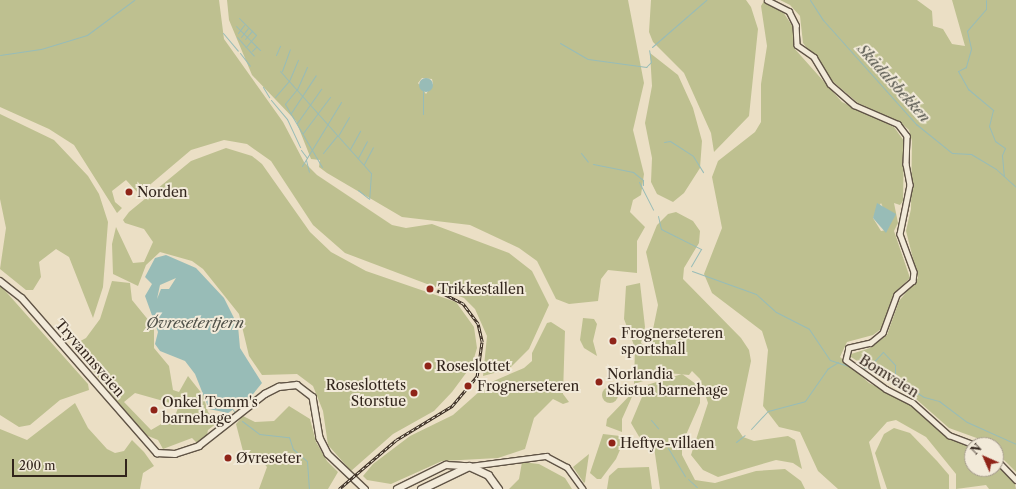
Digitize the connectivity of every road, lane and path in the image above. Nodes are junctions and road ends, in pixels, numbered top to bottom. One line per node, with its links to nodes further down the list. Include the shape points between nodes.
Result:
1 (767, 0): 3 (street, Bomveien, via 789,10 796,25 797,45 814,57 830,84 854,105 898,124 907,136 906,164 910,185 900,234 913,270 913,280 897,295 886,330 871,343 849,348 846,360 886,389 912,402 949,435)
2 (0, 281): 7 (street, Tryvannsveien, via 22,298 159,454 176,454 199,446 265,394 279,387 297,385 313,397 320,438 328,454)
3 (964, 441)
4 (469, 466): 8 (street, via 446,466); 9 (main road); 10 (main road, via 488,475); 11 (street, via 546,456 568,467)
5 (1004, 467): 6 (street)
6 (1016, 480)
7 (365, 489)
8 (397, 489)
9 (422, 489)
10 (498, 489)
11 (583, 489)

